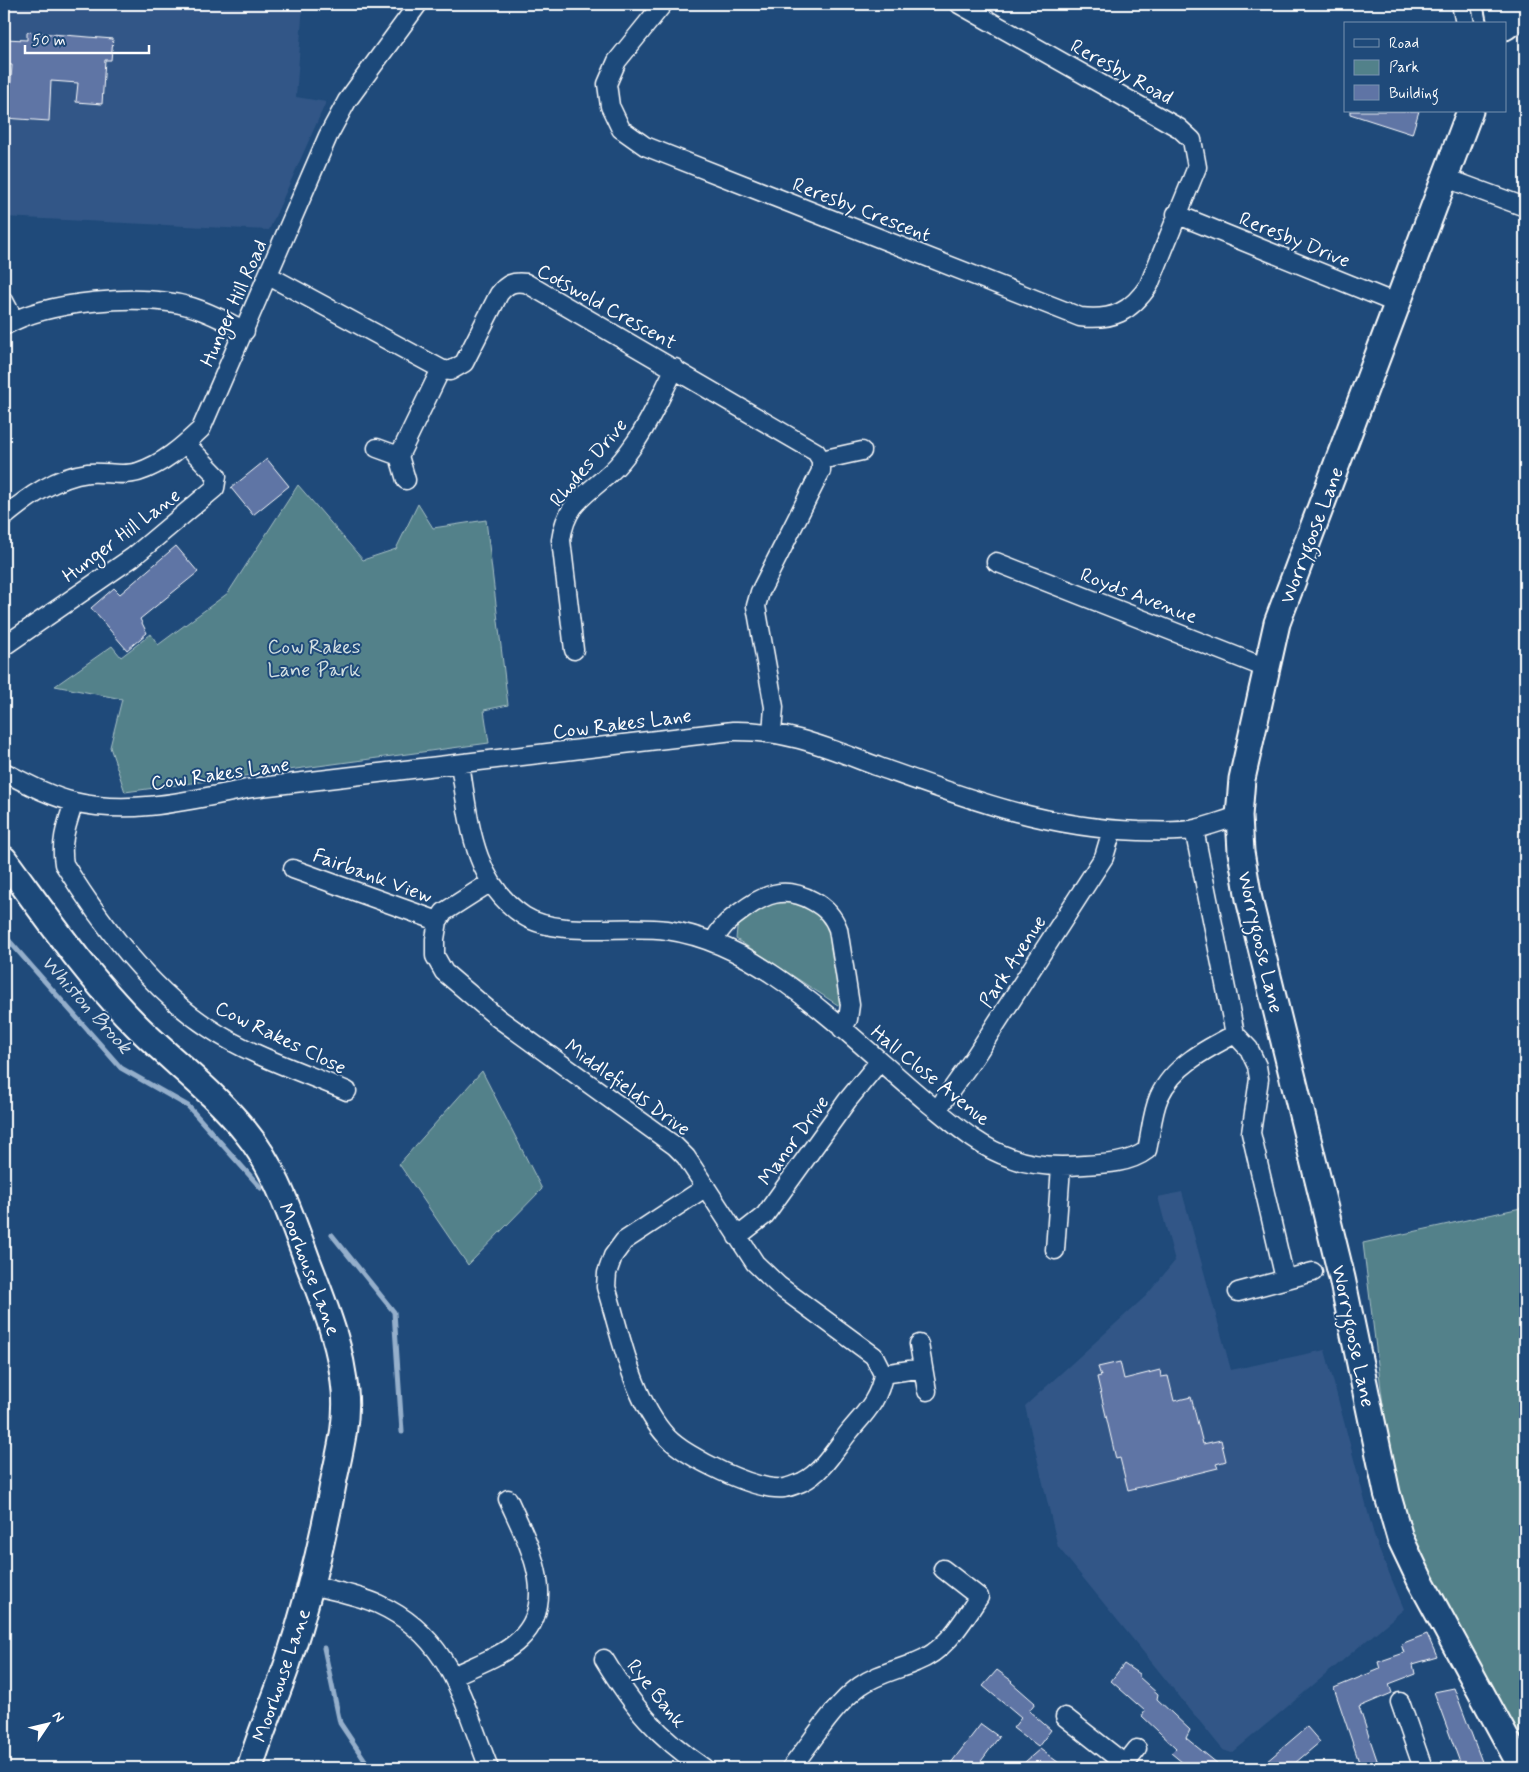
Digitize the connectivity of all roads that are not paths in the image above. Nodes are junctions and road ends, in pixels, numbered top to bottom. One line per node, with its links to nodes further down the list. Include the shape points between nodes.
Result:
1 (418, 4): 14 (street, Hunger Hill Road, via 347,101)
2 (663, 4): 13 (street, Reresby Crescent, via 617,61 607,84 610,106 621,129 645,146 1080,317 1098,319 1119,314 1138,301 1149,285)
3 (959, 4): 13 (street, Reresby Road, via 1180,128 1192,140 1197,167)
4 (1461, 4): 7 (street)
5 (1497, 4): 8 (main road)
6 (1525, 12): 9 (main road)
7 (1466, 22)
8 (1501, 22)
9 (1506, 26)
10 (1470, 112): 11 (main road, Worrygoose Lane)
11 (1446, 178): 12 (street); 16 (main road, Worrygoose Lane)
12 (1525, 207)
13 (1176, 214): 16 (street, Reresby Drive)
14 (269, 276): 18 (street, Hunger Hill Road); 20 (street)
15 (4, 302): 17 (street)
16 (1398, 304): 31 (main road, Worrygoose Lane, via 1301,557)
17 (9, 323): 18 (street, via 38,311 78,304 132,301 186,305)
18 (245, 331): 21 (street, Hunger Hill Road, via 201,429)
19 (675, 368): 20 (street, Cotswold Crescent, via 526,283 515,282 506,285 499,294 464,363 450,371); 25 (street, Cotswold Crescent, via 807,445); 30 (street, Rhodes Drive, via 635,444 612,472 579,499 568,512 563,525 561,540)
20 (441, 369): 24 (street)
21 (186, 444): 27 (street, Hunger Hill Road, via 160,462 136,472 88,473 61,480); 29 (street, Hunger Hill Lane, via 217,476 215,488 133,557)
22 (377, 448): 24 (street)
23 (862, 451): 25 (street)
24 (399, 456): 26 (street)
25 (821, 460): 32 (street, via 821,470 756,606 774,707)
26 (406, 480)
27 (4, 517)
28 (996, 562): 31 (street, Royds Avenue)
29 (4, 646)
30 (574, 650)
31 (1266, 668): 36 (main road, Worrygoose Lane, via 1242,779)
32 (772, 733): 33 (street, Cow Rakes Lane, via 733,731); 38 (street, Cow Rakes Lane, via 793,736 1030,818)
33 (460, 764): 35 (street, Cow Rakes Lane, via 252,788 180,802 124,807); 41 (street, Hall Close Avenue, via 471,837)
34 (4, 772): 35 (street, Cow Rakes Lane)
35 (74, 802): 47 (street, Cow Rakes Close, via 63,834 64,864 124,948 175,1002 209,1028 236,1043)
36 (1239, 816): 37 (street, Cow Rakes Lane); 74 (main road, Worrygoose Lane, via 1249,899 1342,1278 1400,1538)
37 (1194, 829): 38 (street, Cow Rakes Lane, via 1169,832); 45 (street)
38 (1112, 830): 48 (street, Park Avenue, via 1104,857 974,1058)
39 (4, 859): 62 (main road, Moorhouse Lane, via 88,974 137,1027 246,1131 287,1205 336,1335 346,1393 344,1423)
40 (293, 869): 42 (street, Fairbank View)
41 (491, 882): 42 (street, via 444,912); 43 (street, Hall Close Avenue, via 504,899 524,916 547,926 666,930)
42 (438, 921): 50 (street, Middlefields Drive, via 435,956 444,972 498,1018 675,1146)
43 (714, 941): 44 (street, Hall Close Avenue, via 777,977); 44 (street, via 724,924 768,895 795,892 820,905 834,918 838,929 850,1005 848,1019)
44 (842, 1029): 46 (street, Hall Close Avenue)
45 (1235, 1034): 49 (street, Hall Close Avenue, via 1194,1056 1175,1075 1159,1097 1147,1150 1138,1157); 54 (street, via 1257,1066 1259,1079 1251,1133)
46 (879, 1062): 48 (street, Hall Close Avenue); 51 (street, Manor Drive, via 847,1101 765,1216)
47 (347, 1091)
48 (936, 1110): 49 (street, Hall Close Avenue, via 959,1129 1002,1155)
49 (1061, 1167): 52 (street)
50 (706, 1187): 51 (street, Middlefields Drive); 58 (street, via 624,1241 607,1272 606,1286 641,1397 668,1438 710,1466 760,1485 784,1488 804,1481 819,1469 877,1398)
51 (738, 1237): 58 (street, Middlefields Drive, via 755,1263 779,1286 874,1356)
52 (1055, 1250)
53 (1313, 1272): 54 (street)
54 (1285, 1279): 55 (street)
55 (1238, 1292)
56 (919, 1344): 57 (street)
57 (923, 1368): 58 (street); 59 (street)
58 (883, 1374)
59 (927, 1391)
60 (508, 1499): 64 (street, via 536,1563 538,1604 533,1622 521,1638 506,1649)
61 (943, 1569): 72 (street, via 979,1597 958,1629 939,1649 918,1662 882,1674 860,1686 844,1701)
62 (312, 1585): 64 (street, via 376,1604 400,1616 419,1629 441,1653); 69 (main road, Moorhouse Lane)
63 (604, 1659): 71 (street, Rye Bank, via 622,1690 656,1730)
64 (453, 1676): 70 (street)
65 (1400, 1702): 73 (street)
66 (1065, 1717): 68 (street)
67 (1137, 1750): 68 (street)
68 (1124, 1766)
69 (250, 1768)
70 (489, 1768)
71 (704, 1768)
72 (791, 1768)
73 (1423, 1768)
74 (1522, 1768)

